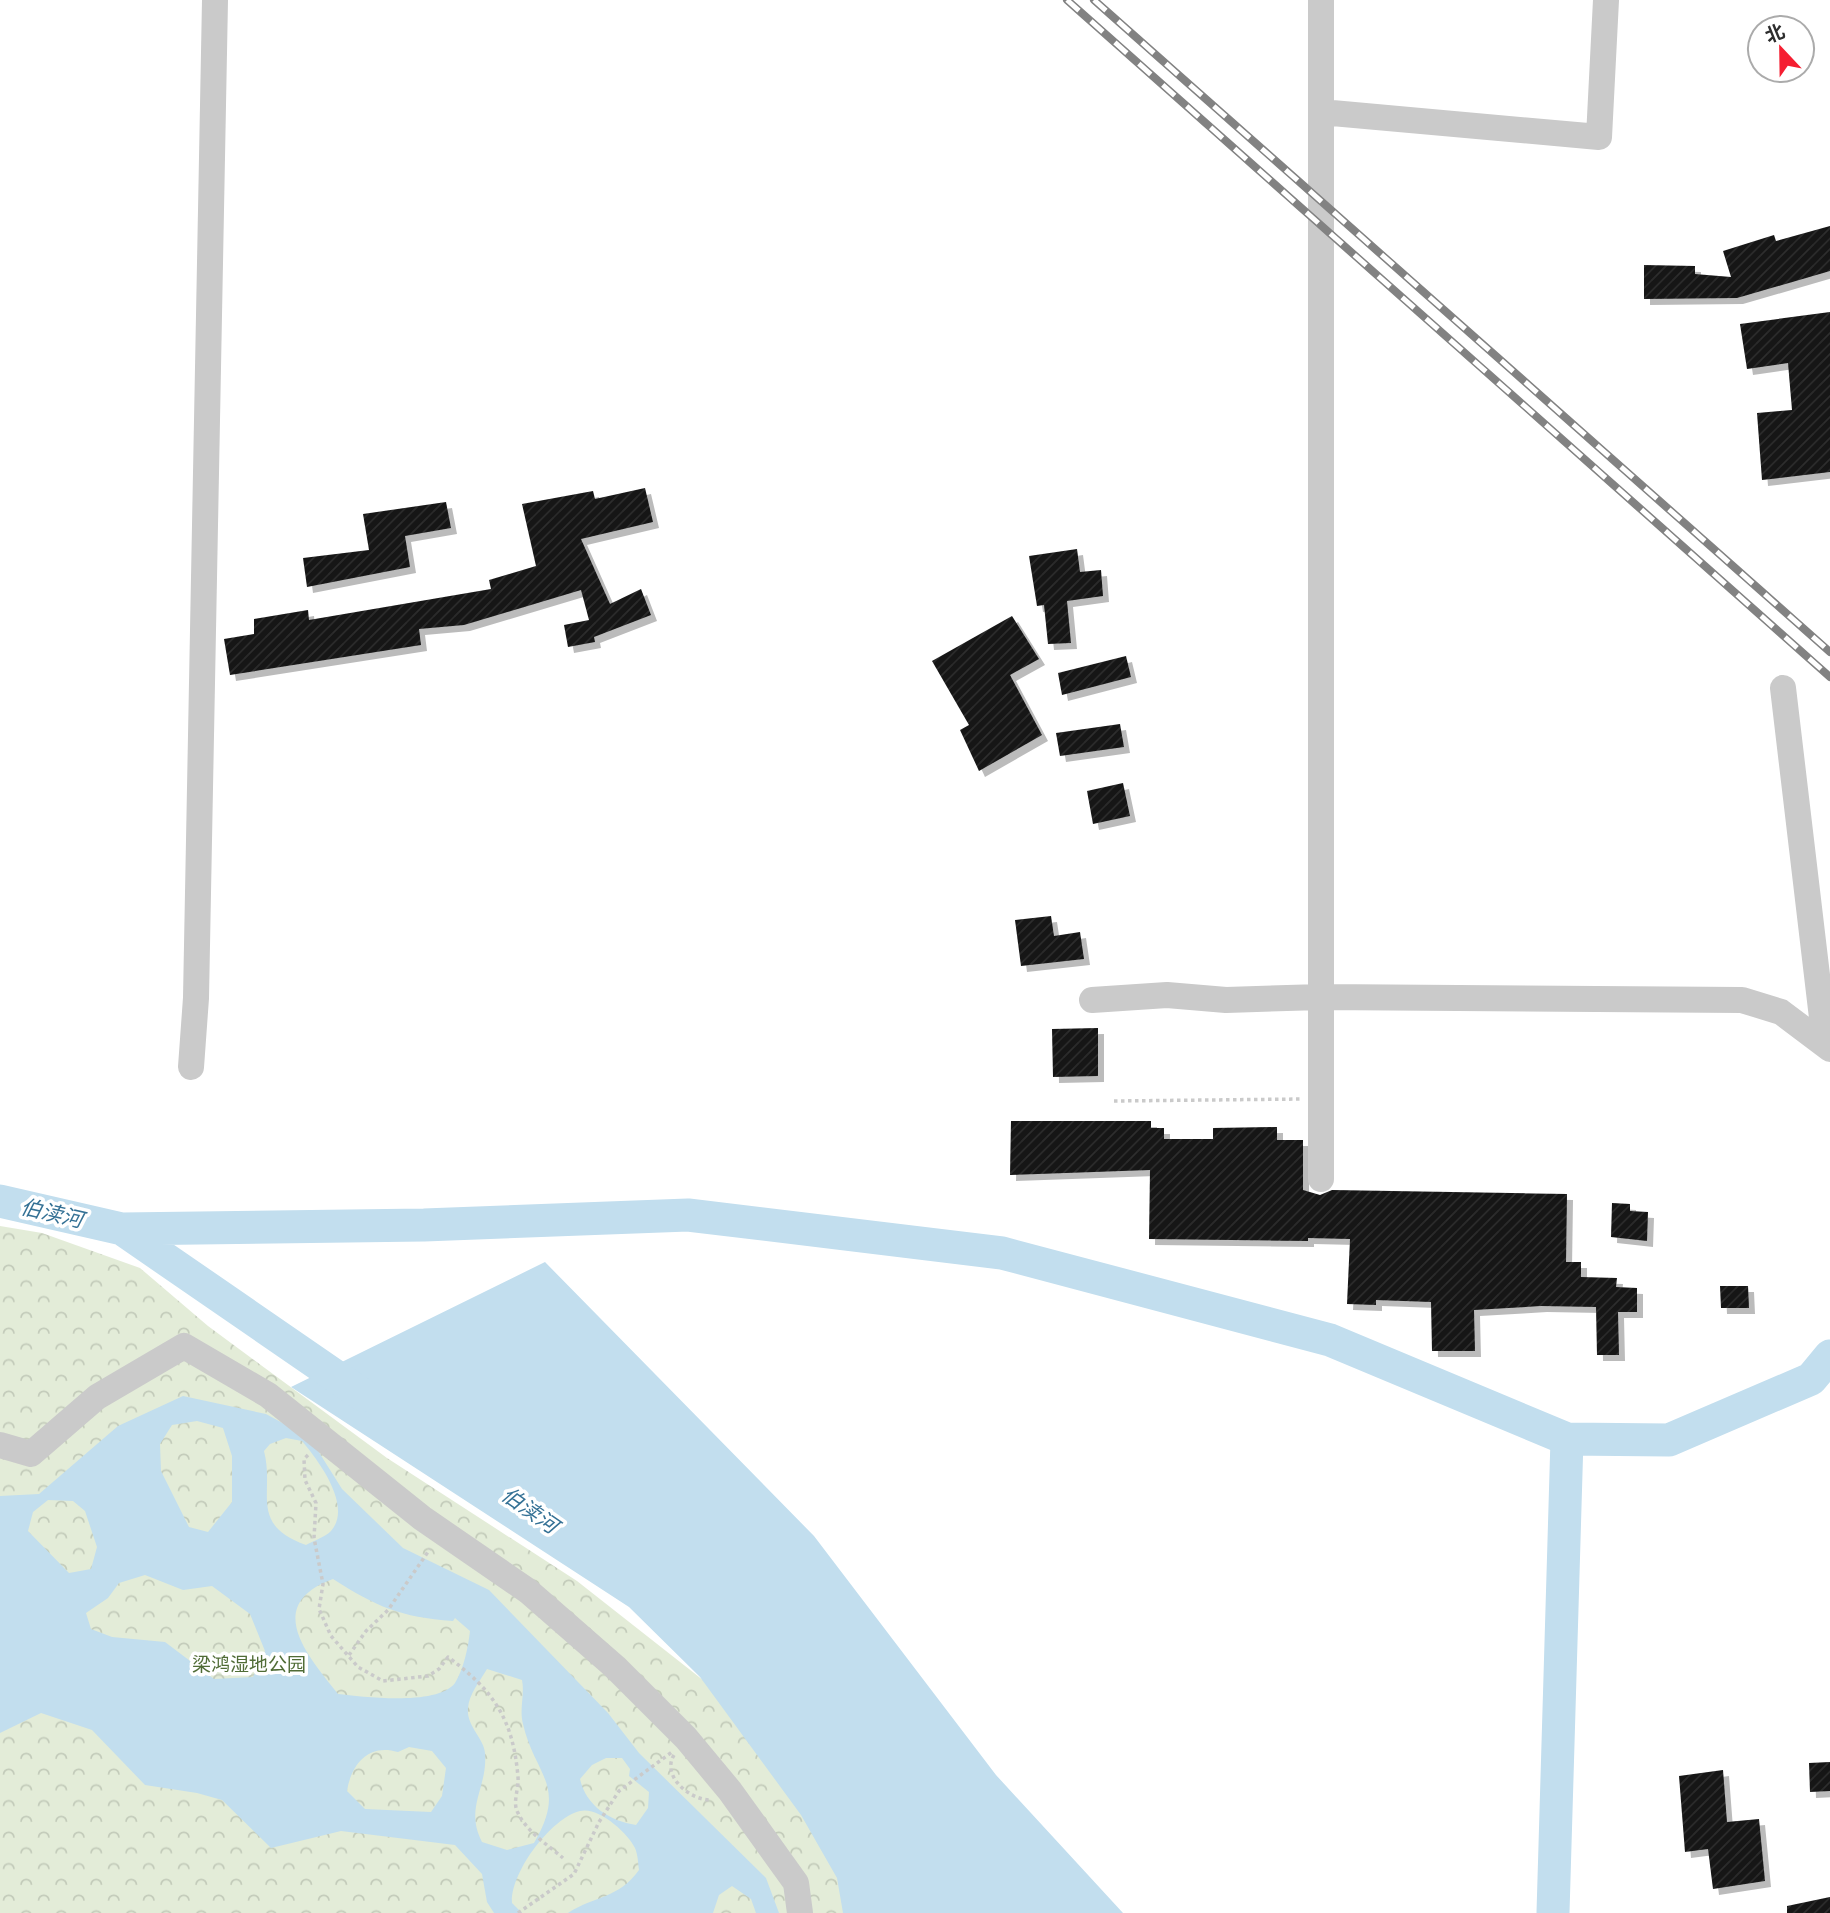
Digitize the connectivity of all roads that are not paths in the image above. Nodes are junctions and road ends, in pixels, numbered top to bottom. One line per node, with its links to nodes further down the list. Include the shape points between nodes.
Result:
1 (215, 0): 9 (street)
2 (1321, 0): 4 (street)
3 (1606, 0): 4 (street, via 1599,137)
4 (1321, 112): 6 (street)
5 (1783, 688): 8 (street)
6 (1321, 997): 7 (street); 8 (street, via 1742,1000 1782,1012); 10 (street)
7 (1092, 999)
8 (1828, 1046)
9 (191, 1067)
10 (1321, 1179)
11 (0, 1445): 12 (street, via 31,1454 97,1397 184,1346 268,1395 422,1518 528,1591 615,1667 686,1738 730,1791 796,1883)
12 (800, 1913)

